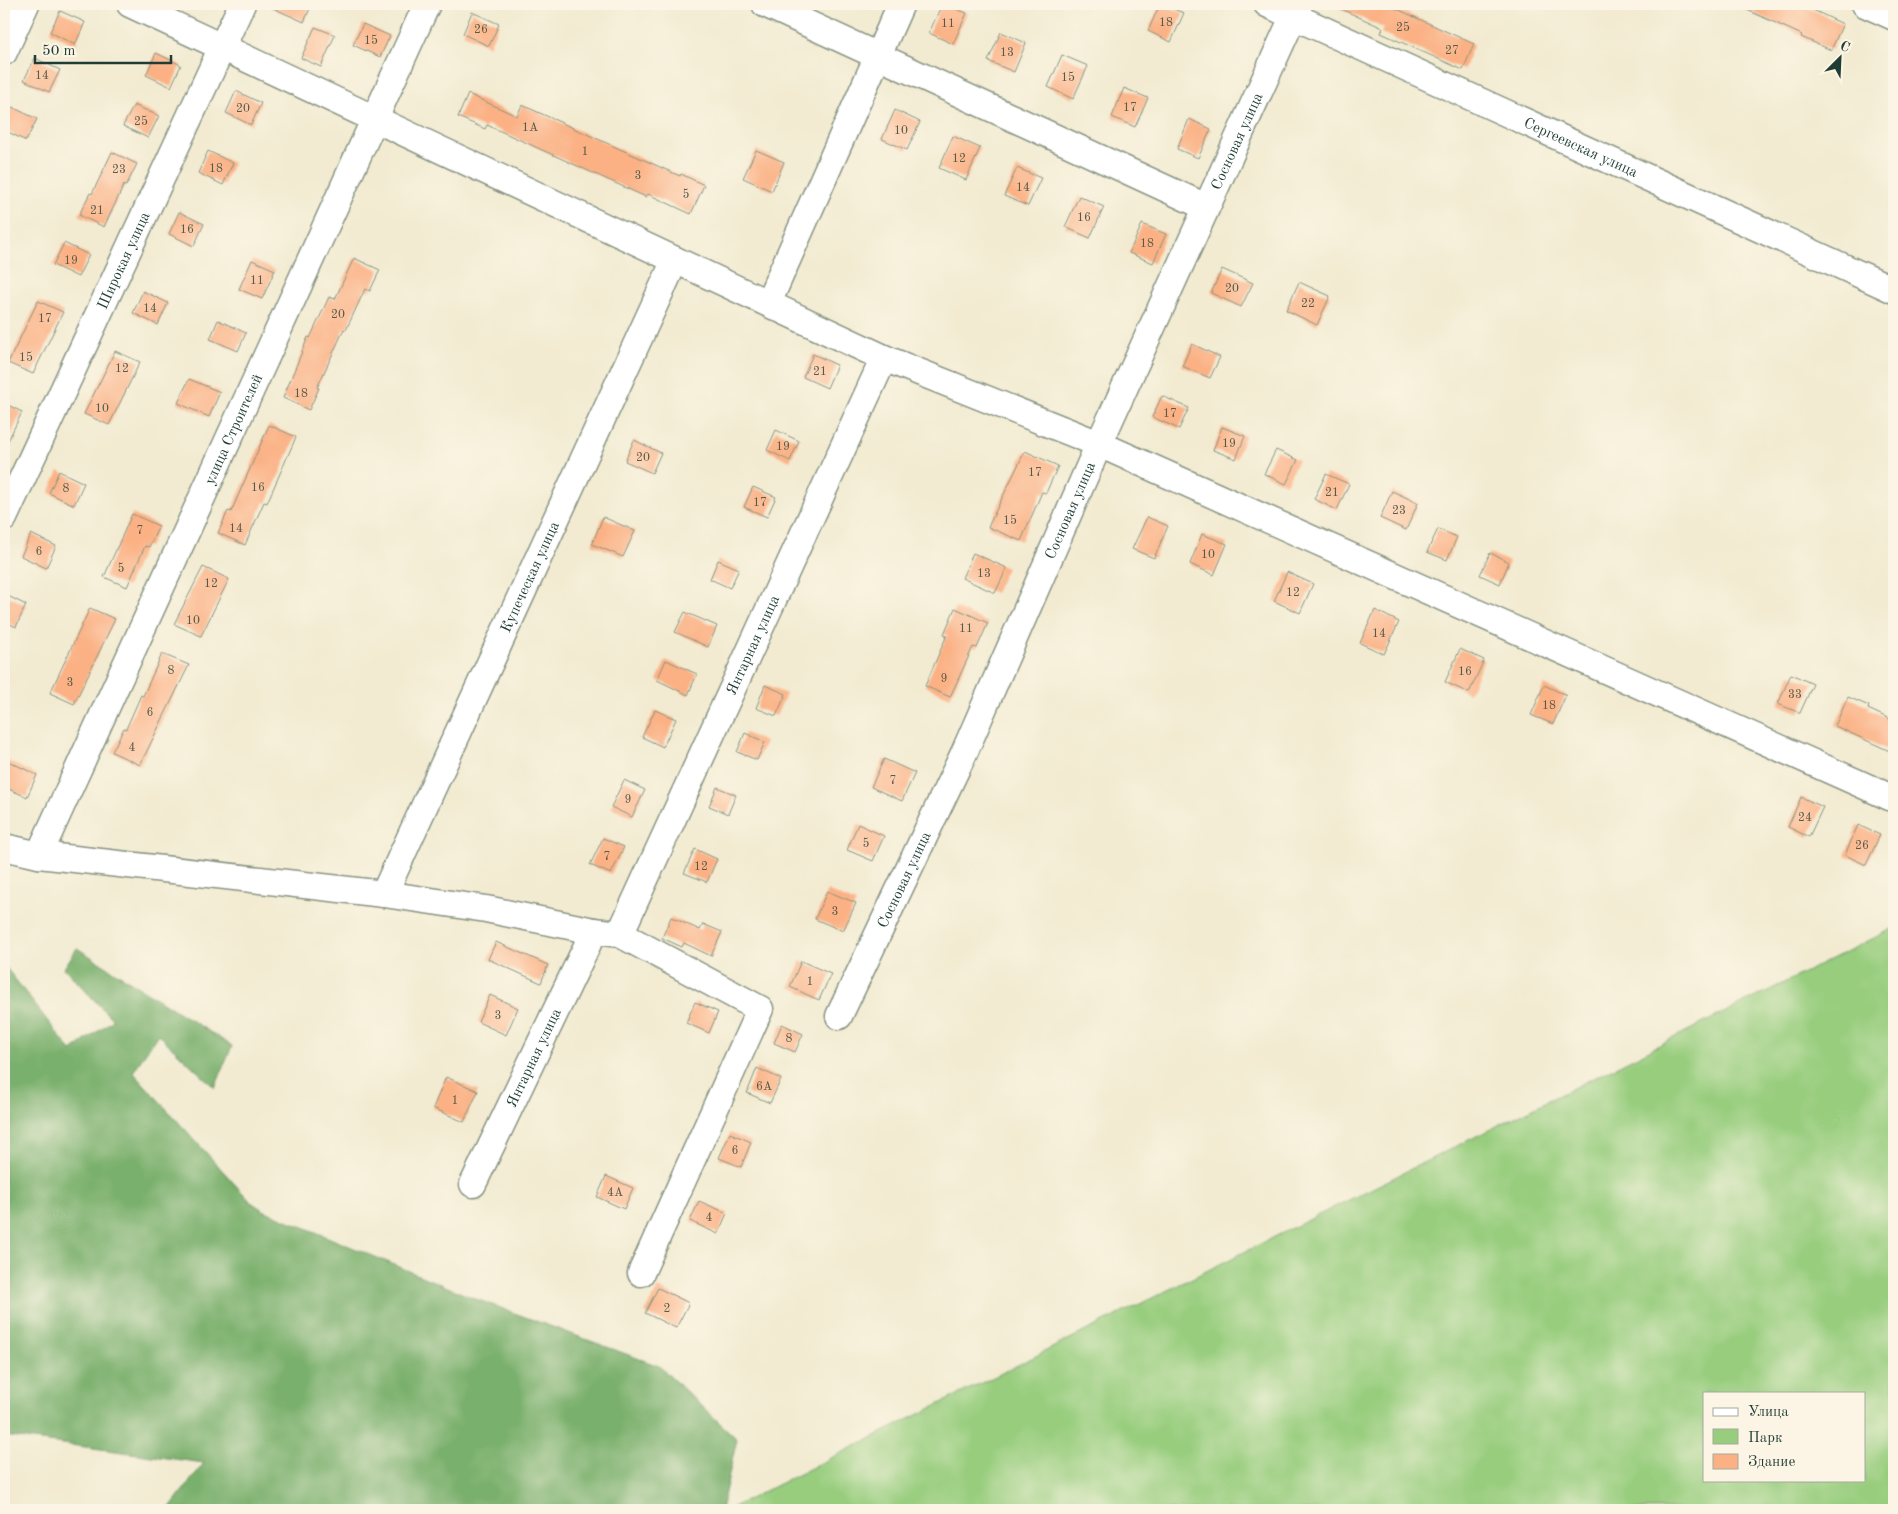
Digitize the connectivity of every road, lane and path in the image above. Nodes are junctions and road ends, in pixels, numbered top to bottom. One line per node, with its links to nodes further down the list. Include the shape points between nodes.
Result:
1 (26, 4): 12 (street)
2 (130, 4): 11 (street)
3 (242, 4): 11 (street, Широкая улица)
4 (427, 4): 14 (street, улица Строителей)
5 (764, 4): 13 (street)
6 (901, 4): 13 (street)
7 (1267, 4): 9 (street, Сергеевская улица)
8 (1864, 4): 10 (street)
9 (1296, 10): 15 (street, Сосновая улица); 17 (street, Сергеевская улица)
10 (1894, 17)
11 (222, 46): 14 (street); 21 (street, Широкая улица)
12 (4, 52)
13 (877, 57): 15 (street); 18 (street)
14 (374, 119): 16 (street); 24 (street, улица Строителей)
15 (1206, 207): 20 (street, Сосновая улица)
16 (675, 260): 18 (street); 25 (street, Купеческая улица)
17 (1894, 290)
18 (768, 303): 19 (street)
19 (884, 358): 20 (street); 27 (street, Янтарная улица)
20 (1098, 444): 22 (street); 28 (street, Сосновая улица, via 964,753)
21 (4, 518)
22 (1894, 798)
23 (4, 847): 24 (street)
24 (39, 855): 25 (street)
25 (384, 894): 26 (street, via 486,909)
26 (594, 932): 27 (street); 29 (street, Янтарная улица)
27 (620, 934): 30 (street, via 760,1009)
28 (839, 1016)
29 (473, 1184)
30 (641, 1273)

